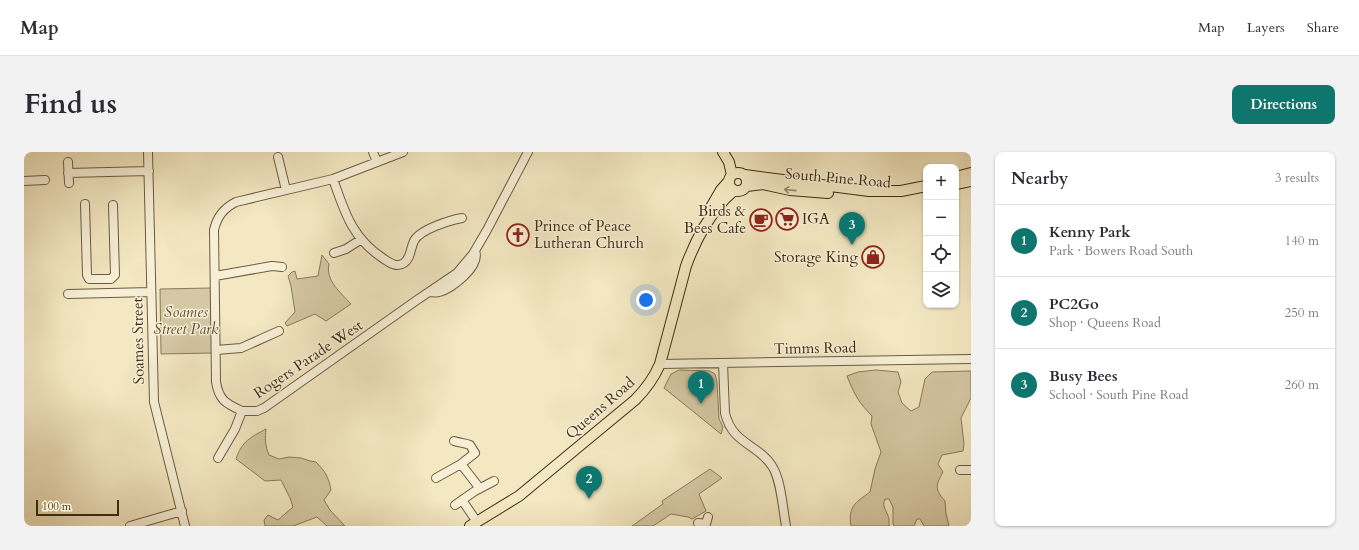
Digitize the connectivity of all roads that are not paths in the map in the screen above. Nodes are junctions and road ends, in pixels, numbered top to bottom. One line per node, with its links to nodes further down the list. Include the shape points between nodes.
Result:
1 (148, 152): 10 (street, Soames Street)
2 (373, 152): 9 (street)
3 (403, 152): 9 (street)
4 (528, 152): 41 (street, Rogers Parade West, via 475,251 457,273 264,408)
5 (723, 152): 13 (main road)
6 (730, 152): 13 (main road)
7 (278, 157): 23 (street)
8 (68, 162): 11 (street)
9 (377, 162): 15 (street)
10 (149, 171): 11 (street); 34 (street, Soames Street)
11 (68, 173): 19 (street)
12 (971, 173): 14 (main road)
13 (737, 176): 21 (main road, via 748,180); 22 (main road, South Pine Road, via 869,191 901,191); 24 (main road, via 730,186); 29 (main road, Queens Road, via 721,190 708,213)
14 (959, 176)
15 (333, 179): 23 (street); 30 (street, via 346,217)
16 (46, 180): 17 (street)
17 (24, 181)
18 (971, 181): 20 (main road)
19 (69, 183)
20 (959, 183)
21 (747, 186): 24 (main road, South Pine Road, via 743,190); 25 (main road, South Pine Road, one-way to 21, via 877,199 790,190 763,184)
22 (923, 187)
23 (286, 190): 33 (street, via 236,202 220,214 214,230)
24 (734, 190): 29 (main road, Queens Road)
25 (923, 194)
26 (85, 204): 27 (street, via 86,275 89,279 111,279 115,275)
27 (113, 205)
28 (462, 218): 30 (street, via 450,220 417,237 403,264 392,264)
29 (706, 224): 40 (main road, Queens Road, via 686,266)
30 (360, 240): 31 (street, via 346,250)
31 (334, 253)
32 (282, 267): 33 (street, via 272,266)
33 (215, 276): 37 (street)
34 (151, 292): 35 (street); 52 (street, Soames Street, via 154,402)
35 (68, 294)
36 (279, 331): 37 (street, via 241,348)
37 (216, 350): 41 (street, via 217,386 225,403)
38 (971, 360): 39 (street, Timms Road)
39 (723, 362): 40 (street, Timms Road); 56 (street, via 726,420 735,434 772,465)
40 (660, 364): 53 (main road, Queens Road, via 650,383 635,400 519,496)
41 (242, 412): 43 (street, Rogers Parade West)
42 (454, 441): 44 (street, via 470,445 475,453)
43 (218, 458)
44 (460, 464): 47 (street); 49 (street)
45 (960, 470): 46 (street)
46 (971, 470)
47 (436, 478)
48 (494, 481): 49 (street)
49 (479, 489): 50 (street)
50 (462, 500): 51 (street); 53 (street)
51 (455, 505)
52 (182, 511): 54 (street); 55 (street, Soames Street)
53 (474, 524)
54 (130, 526)
55 (185, 526)
56 (786, 526)

